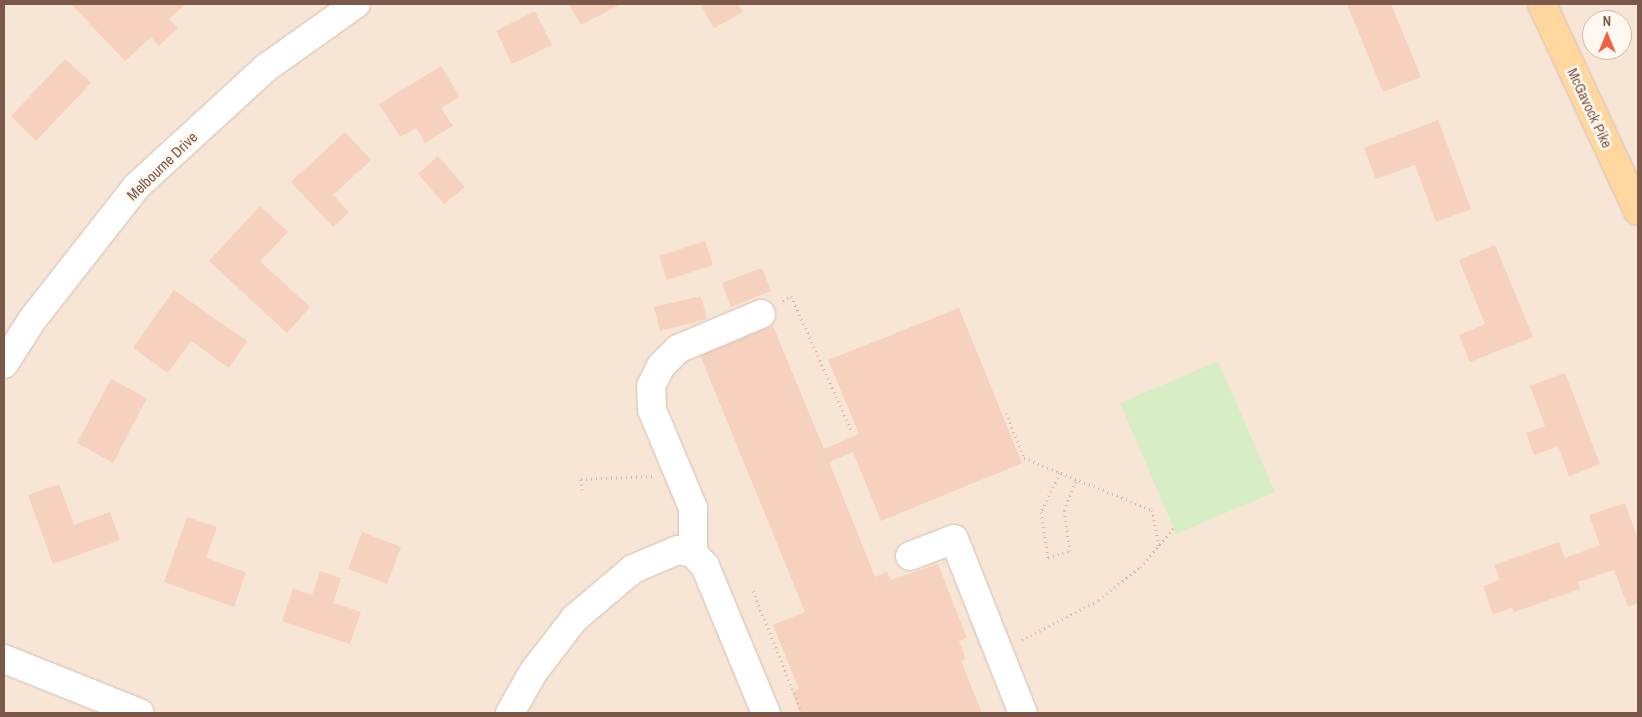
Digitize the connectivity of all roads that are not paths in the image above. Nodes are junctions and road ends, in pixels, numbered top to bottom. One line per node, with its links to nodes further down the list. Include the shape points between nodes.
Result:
1 (356, 4): 5 (street, Melbourne Drive, via 268,67 137,186 32,320)
2 (1542, 4): 3 (main road, McGavock Pike)
3 (1638, 211)
4 (761, 314): 6 (street, via 678,349 655,376 649,399 694,514)
5 (4, 364)
6 (693, 553): 10 (street, via 678,550 652,559 602,592 551,646); 11 (street, via 709,574)
7 (910, 556): 12 (street, via 954,539)
8 (4, 659): 9 (street)
9 (140, 713)
10 (510, 713)
11 (766, 713)
12 (1024, 713)

